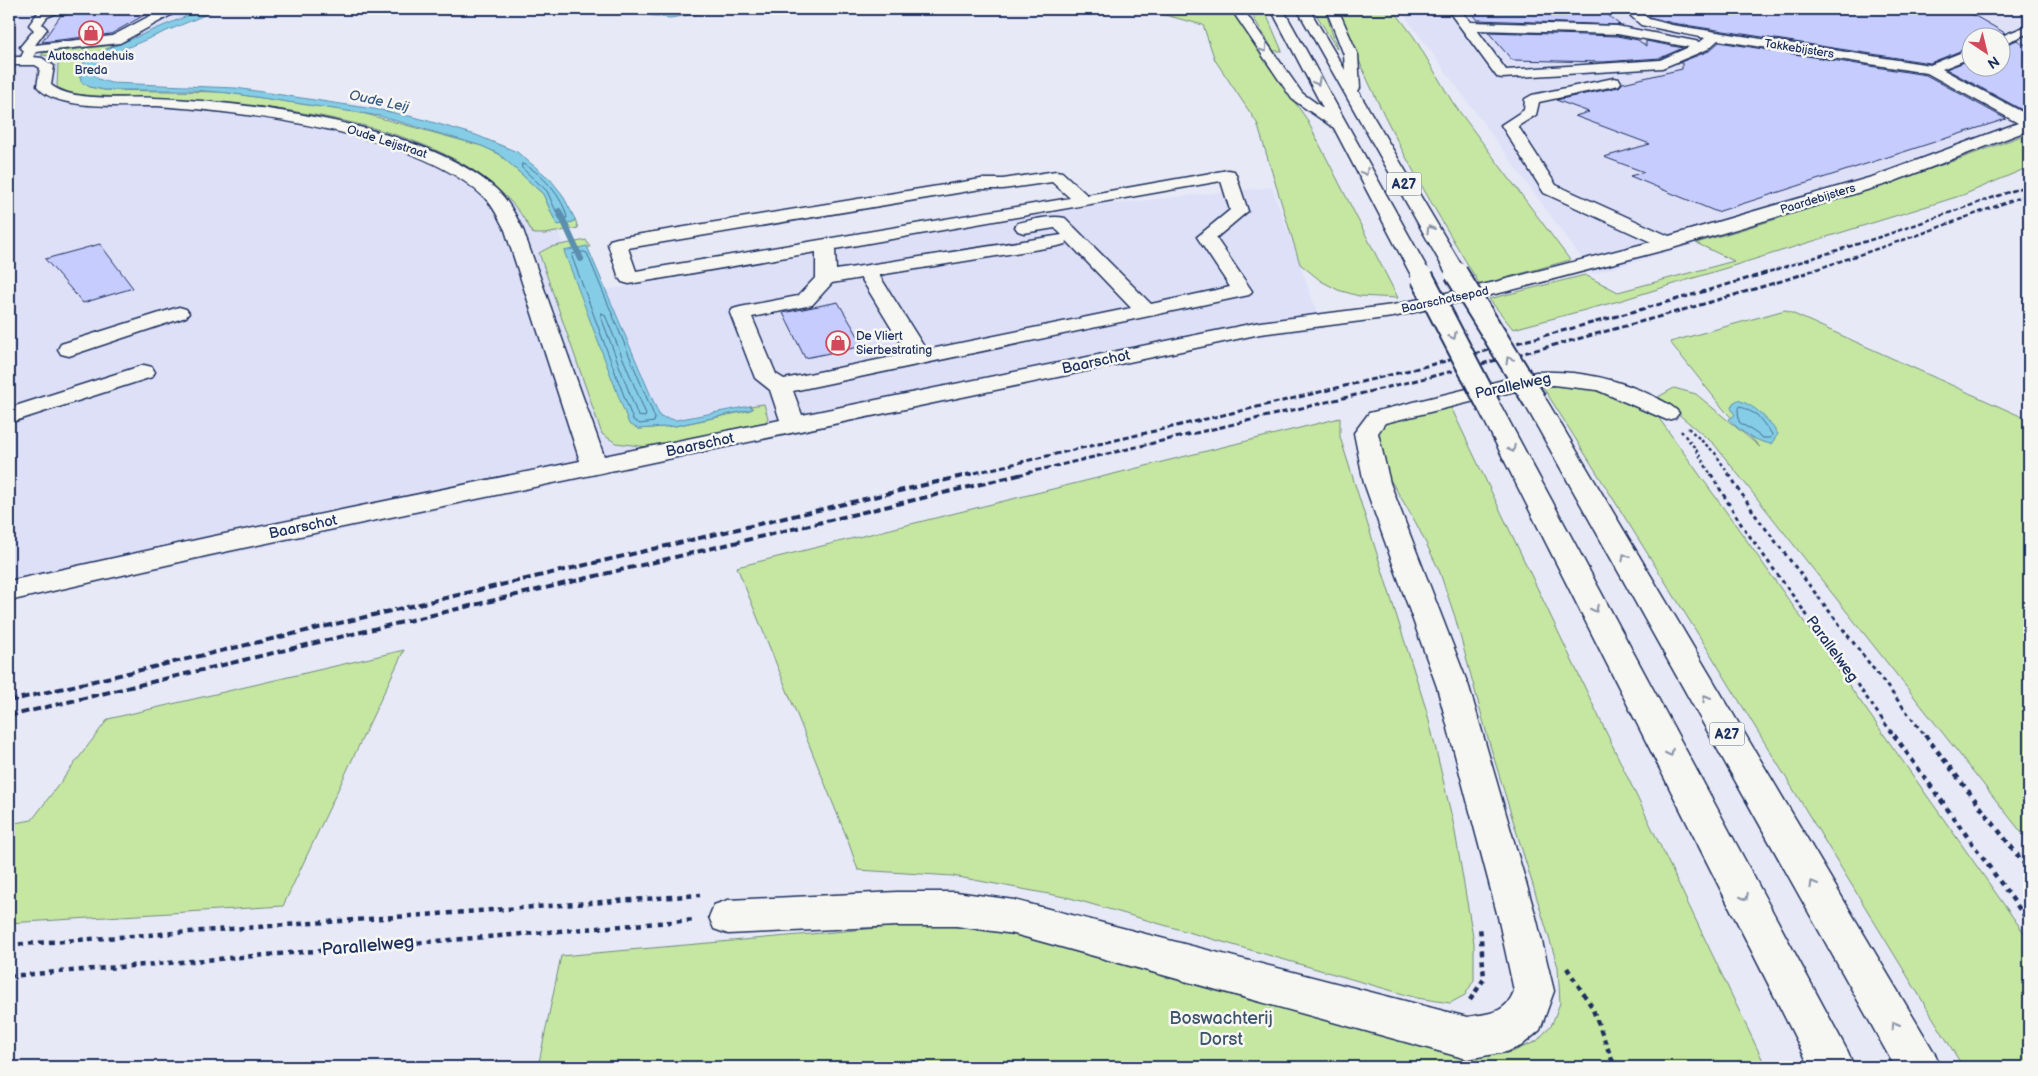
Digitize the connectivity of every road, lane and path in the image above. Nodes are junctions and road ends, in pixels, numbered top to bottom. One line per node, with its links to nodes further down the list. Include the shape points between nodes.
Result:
1 (60, 9): 16 (main road, via 43,14 35,25 41,29)
2 (169, 9): 16 (main road, via 115,40)
3 (1237, 9): 21 (main road, A27, one-way to 21, via 1297,96)
4 (1277, 9): 21 (main road, A27, one-way to 21)
5 (1303, 9): 20 (main road, A27)
6 (1332, 9): 20 (main road, A27, via 1351,55)
7 (1453, 9): 10 (main road)
8 (1629, 9): 13 (main road, Takkebijsters, via 1652,24)
9 (1616, 15): 11 (main road)
10 (1468, 26): 15 (main road, via 1617,30); 15 (main road, via 1502,74 1662,64)
11 (1631, 27)
12 (2029, 29): 14 (main road)
13 (1715, 36): 15 (main road); 18 (main road, Takkebijsters)
14 (2010, 37)
15 (1703, 46)
16 (21, 57): 47 (main road, Oude Leijstraat, via 47,66 44,86 53,95 221,107 303,118 424,153 450,164 488,190 514,230)
17 (1960, 57): 18 (main road)
18 (1931, 69): 29 (main road, Paardebijsters, via 2021,117 2025,126 1881,180)
19 (1635, 77): 29 (main road, via 1532,99 1531,112 1509,125 1550,189)
20 (1353, 97): 59 (main road, A27, one-way to 20, bridge, via 1535,401)
21 (1342, 129): 58 (main road, A27, one-way to 58, bridge)
22 (1075, 188): 23 (main road, via 1056,176 981,184); 25 (main road); 33 (main road, via 1228,175 1239,211 1206,237 1242,291)
23 (915, 212): 24 (main road); 25 (main road); 27 (main road)
24 (849, 214): 27 (main road); 30 (main road, via 623,261 629,278)
25 (1001, 214): 26 (main road)
26 (1014, 229): 28 (main road, via 1059,222); 30 (main road)
27 (865, 237): 30 (main road)
28 (1074, 237): 31 (main road); 35 (main road)
29 (1669, 243): 32 (main road, Paardebijsters)
30 (826, 261): 31 (main road); 43 (main road, via 805,301 740,314 766,378)
31 (867, 271): 40 (main road)
32 (1497, 288): 34 (main road, Baarschotsepad)
33 (1217, 296): 35 (main road); 37 (main road)
34 (1393, 311): 37 (main road, Baarschot)
35 (1147, 312): 38 (main road)
36 (179, 313): 39 (main road)
37 (1253, 330): 42 (main road, Baarschot)
38 (1013, 339): 40 (main road); 42 (main road)
39 (69, 349)
40 (920, 358): 43 (main road)
41 (144, 372): 45 (main road)
42 (1039, 374): 46 (main road, Baarschot)
43 (780, 386): 46 (main road)
44 (1667, 413): 49 (path, via 1715,453 1756,516); 51 (main road, Parallelweg, via 1643,399 1593,381 1558,376 1377,418 1366,434 1377,483 1453,687); 52 (path, Parallelweg, via 1695,448 1741,524)
45 (9, 416)
46 (794, 425): 47 (main road, Baarschot)
47 (595, 467): 48 (main road, Baarschot)
48 (9, 591)
49 (2029, 870)
50 (728, 917): 51 (main road, Parallelweg, via 956,909 1014,917 1467,1038 1506,1031 1525,1016 1534,991); 53 (path, via 703,895); 55 (path, Parallelweg)
51 (1499, 920): 56 (path, via 1484,979)
52 (2029, 922)
53 (9, 945)
54 (1562, 963): 57 (path, via 1592,1007 1612,1060)
55 (9, 976)
56 (1468, 1002)
57 (1620, 1067)
58 (1833, 1067)
59 (1919, 1067)

